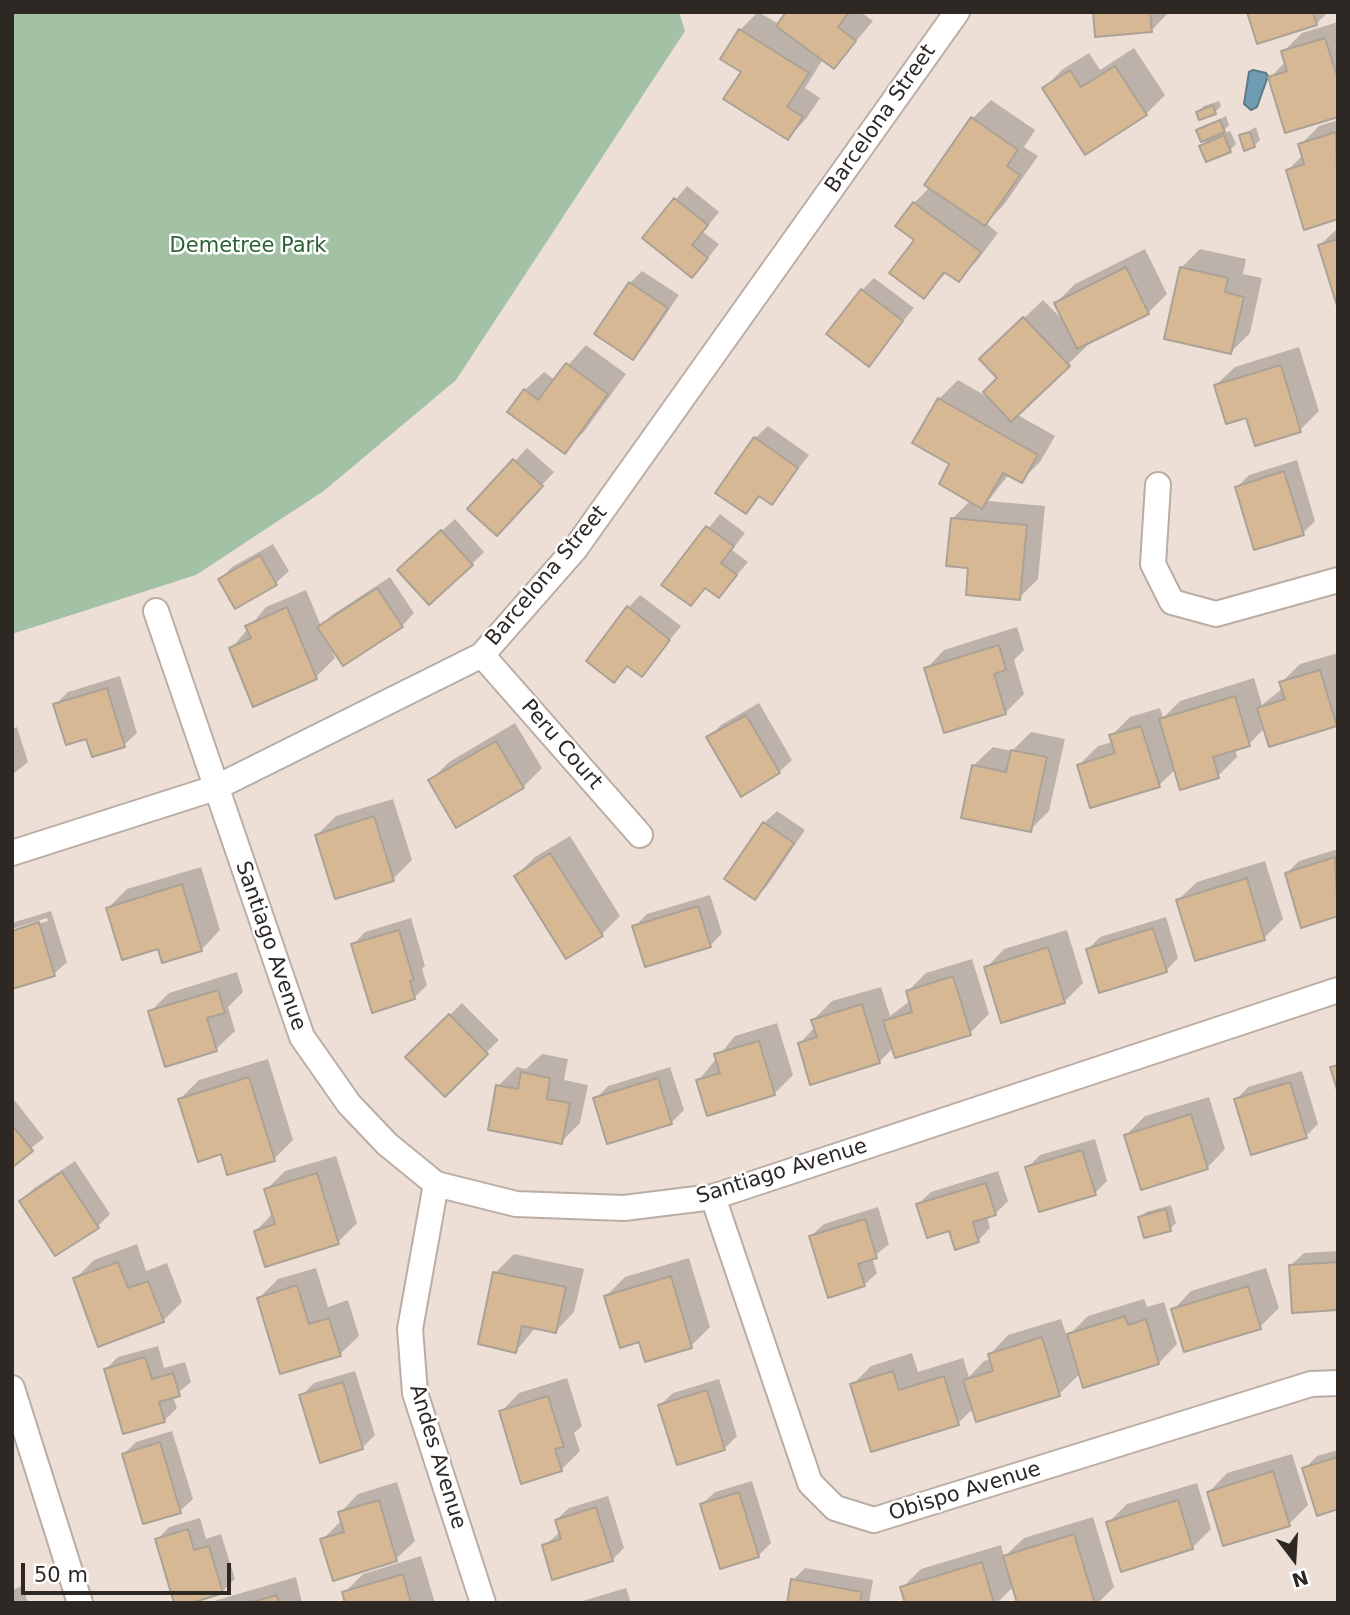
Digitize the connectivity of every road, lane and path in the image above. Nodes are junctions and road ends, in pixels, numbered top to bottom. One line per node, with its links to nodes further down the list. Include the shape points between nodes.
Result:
1 (957, 12): 5 (street, Barcelona Street, via 575,549)
2 (1158, 485): 3 (street, via 1153,564 1172,602 1216,614)
3 (1338, 580)
4 (156, 611): 6 (street, Santiago Avenue)
5 (482, 655): 6 (street, Barcelona Street); 7 (street, Peru Court)
6 (215, 788): 8 (street, Barcelona Street); 10 (street, Santiago Avenue, via 302,1037 349,1104 387,1144)
7 (640, 835)
8 (12, 853)
9 (1338, 990): 11 (street, Santiago Avenue)
10 (436, 1184): 11 (street, Santiago Avenue, via 516,1204 624,1208); 15 (street, Andes Avenue, via 410,1329 415,1394)
11 (713, 1197): 12 (street, Obispo Avenue, via 810,1483 835,1508 874,1520 1311,1384)
12 (1338, 1383)
13 (12, 1388): 14 (street)
14 (80, 1603)
15 (483, 1603)

